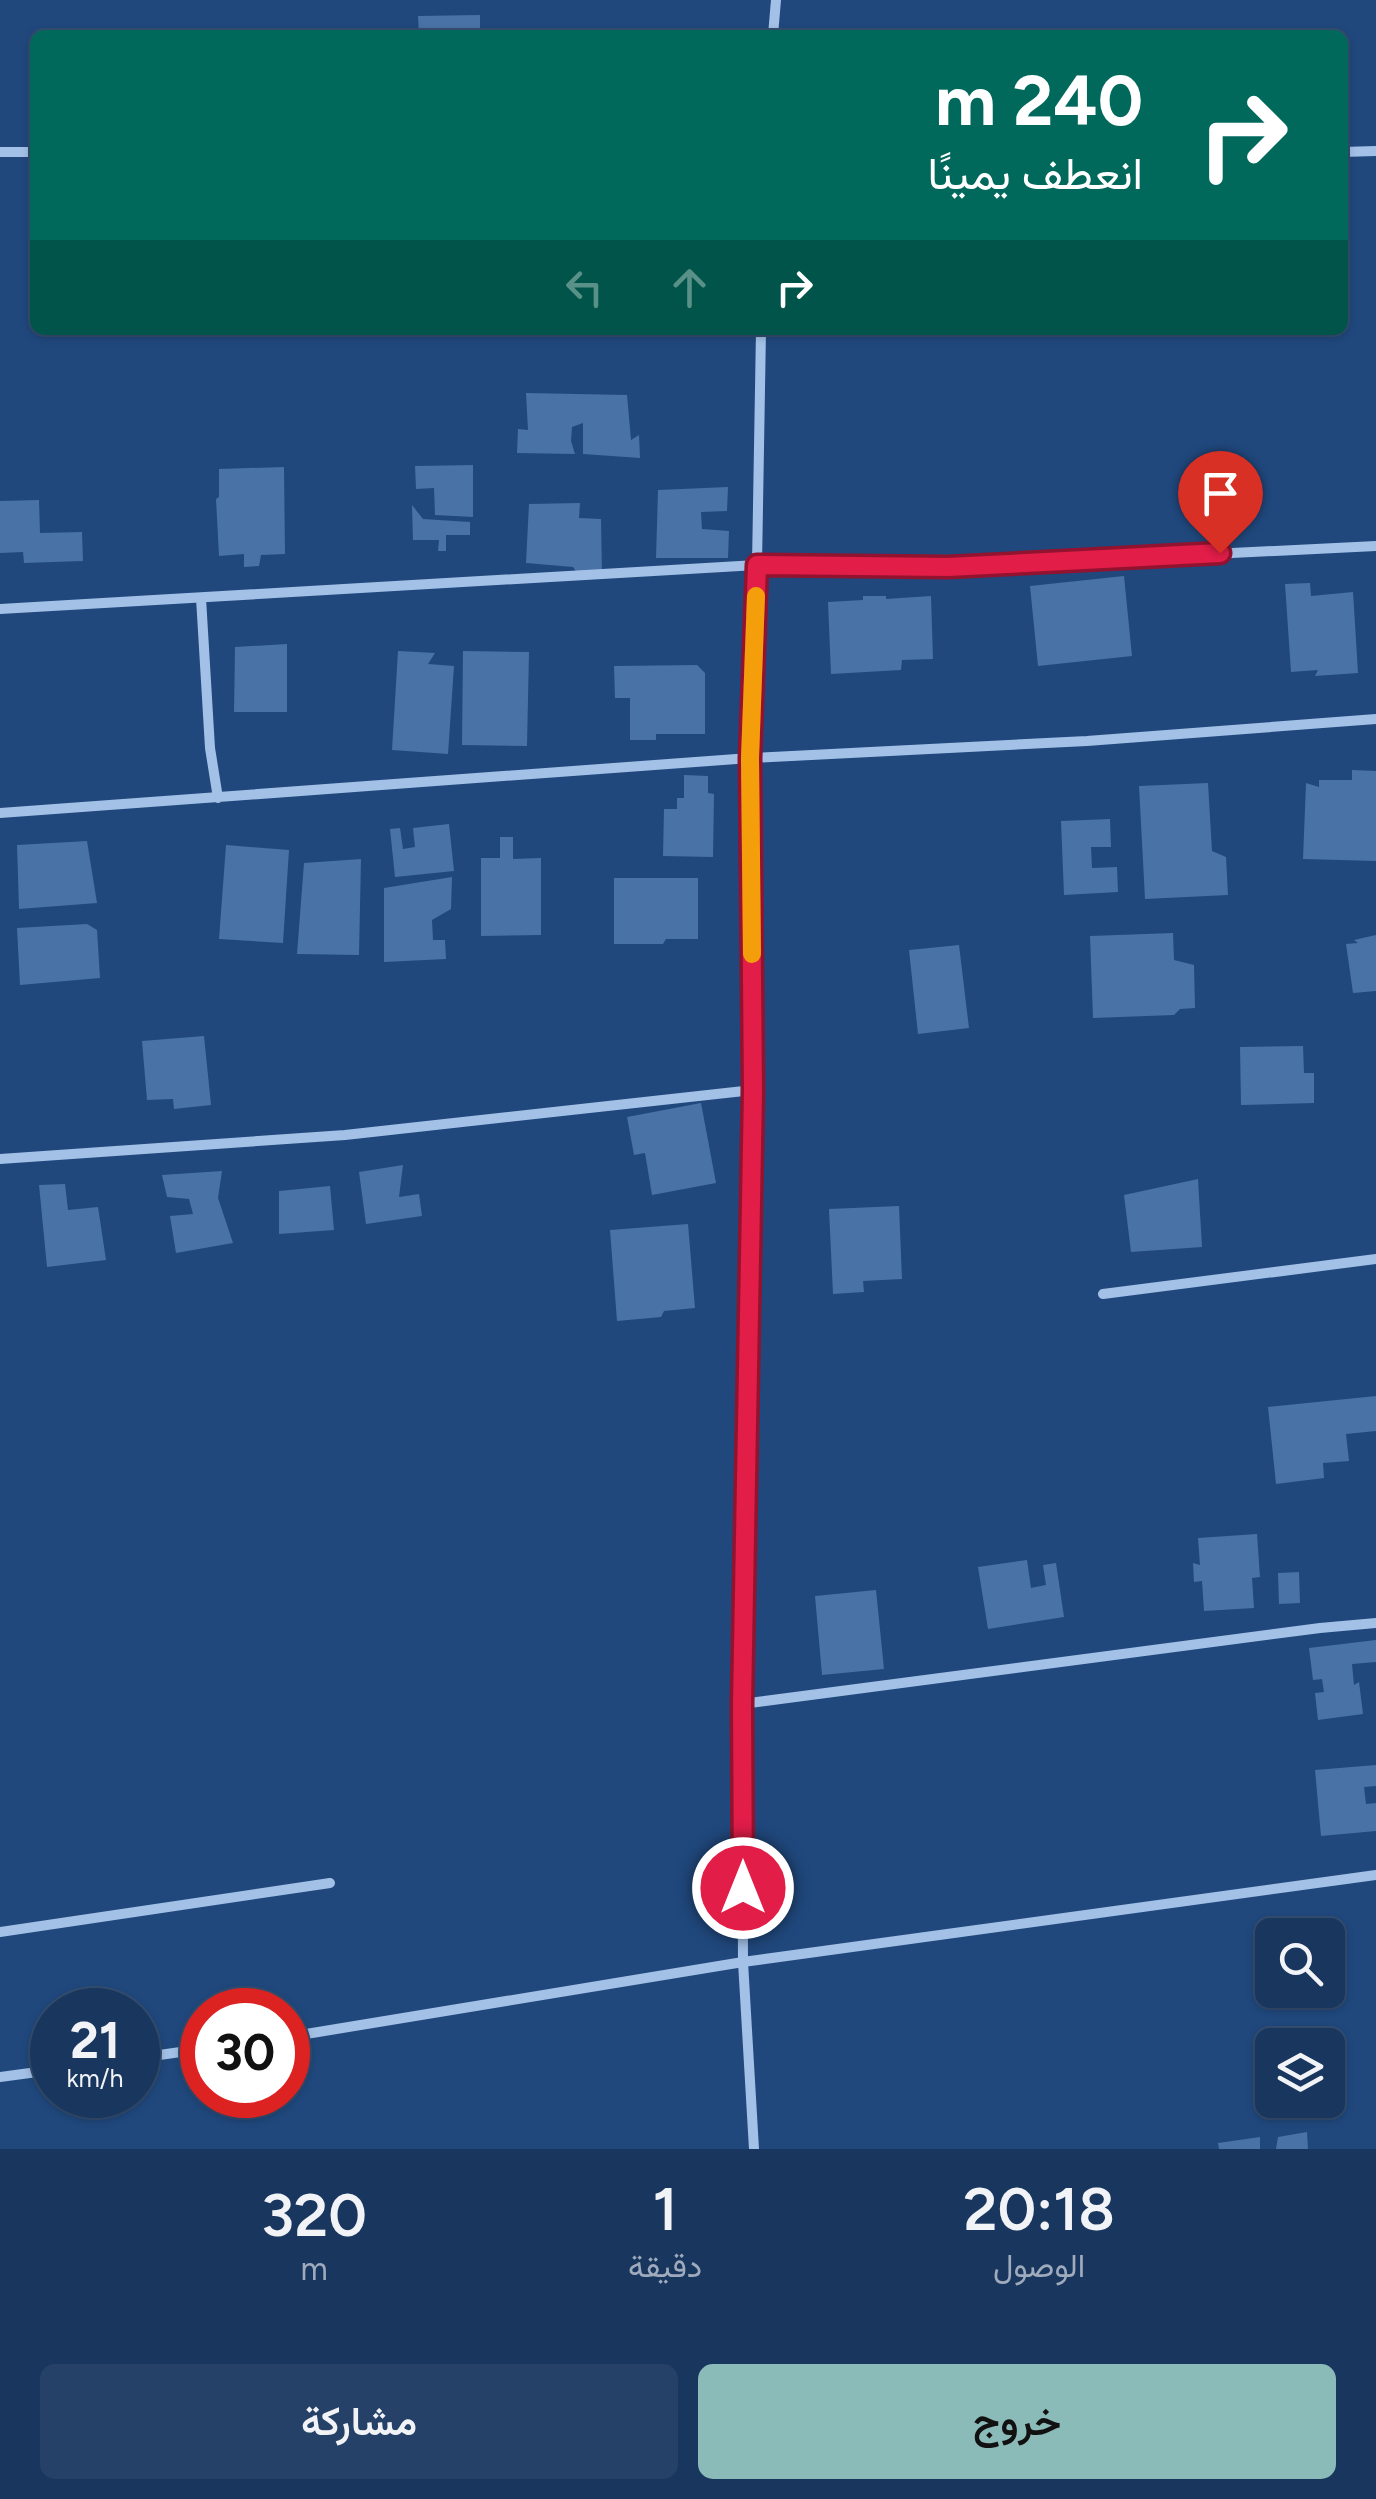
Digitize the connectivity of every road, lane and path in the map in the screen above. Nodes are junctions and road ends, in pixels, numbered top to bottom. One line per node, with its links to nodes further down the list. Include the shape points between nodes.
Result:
1 (776, 0): 2 (street)
2 (773, 30)
3 (1376, 151): 6 (street)
4 (0, 152): 5 (street)
5 (30, 152)
6 (1348, 152)
7 (761, 335): 9 (street)
8 (1376, 546): 9 (street, via 948,567)
9 (757, 565): 10 (street); 13 (street)
10 (201, 598): 11 (street); 14 (street)
11 (0, 610)
12 (1376, 719): 13 (street)
13 (750, 758): 14 (street); 16 (street)
14 (218, 798): 15 (street)
15 (0, 813)
16 (753, 1090): 17 (street, via 345,1135); 21 (street)
17 (0, 1159)
18 (1376, 1259): 19 (street)
19 (1104, 1294)
20 (1376, 1623): 21 (street)
21 (742, 1704): 25 (street)
22 (1376, 1875): 25 (street)
23 (330, 1882): 24 (street)
24 (0, 1932)
25 (743, 1962): 26 (street); 29 (street)
26 (310, 2033)
27 (30, 2073): 28 (street)
28 (0, 2077)
29 (754, 2149)

